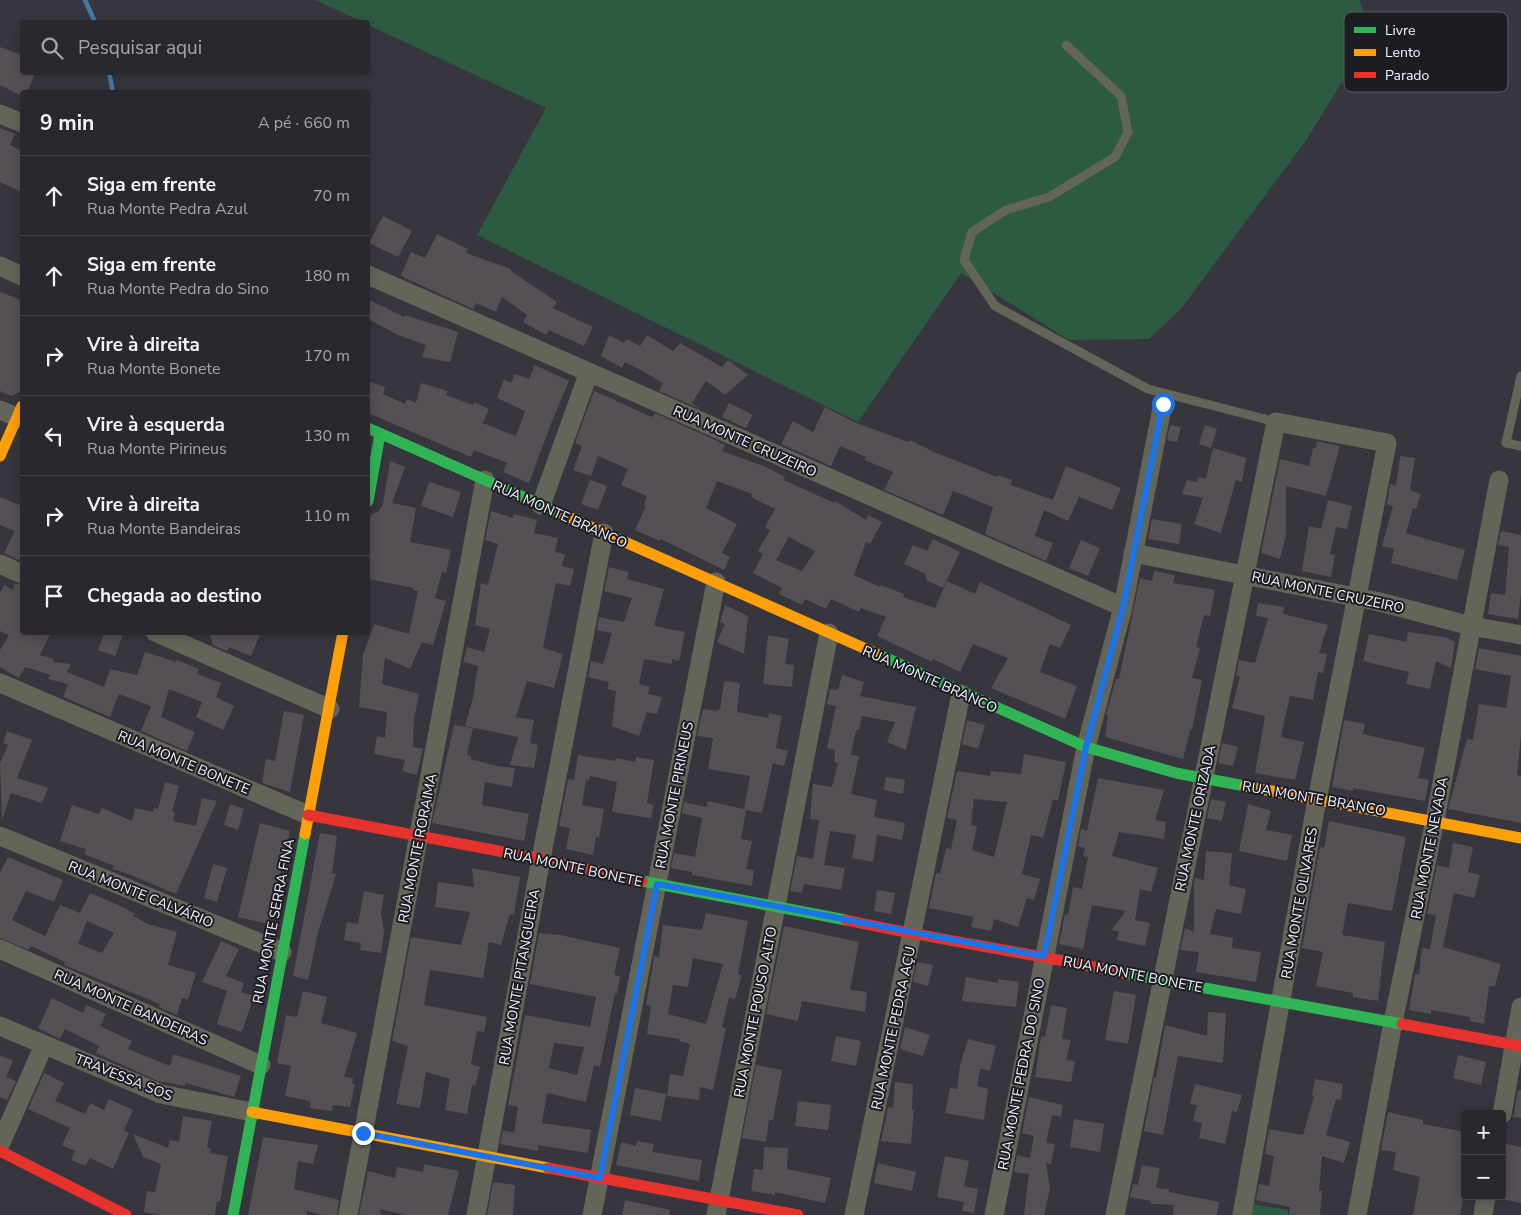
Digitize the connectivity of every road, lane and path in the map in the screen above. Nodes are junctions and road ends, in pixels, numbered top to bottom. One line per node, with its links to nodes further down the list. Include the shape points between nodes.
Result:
1 (1066, 45): 13 (lane, via 1121,96 1128,132 1115,156 1049,197 1006,210 972,232 964,260 996,306 1148,389)
2 (0, 114): 3 (street)
3 (20, 122)
4 (0, 266): 5 (street)
5 (20, 275)
6 (370, 276): 7 (street, RUA MONTE CRUZEIRO)
7 (589, 372): 21 (street); 29 (street, RUA MONTE CRUZEIRO)
8 (1521, 376): 16 (lane, via 1506,443)
9 (1163, 404): 23 (street, RUA MONTE PEDRA DO SINO)
10 (0, 410): 11 (street)
11 (20, 414)
12 (20, 416): 17 (main road)
13 (1276, 422): 26 (street, RUA MONTE ORIZADA); 28 (street, RUA MONTE OLIVARES, via 1387,443)
14 (370, 429): 15 (main road, RUA MONTE BRANCO)
15 (380, 434): 18 (main road, RUA MONTE BRANCO); 20 (main road)
16 (1521, 446)
17 (0, 456)
18 (485, 480): 21 (main road, RUA MONTE BRANCO); 44 (street, RUA MONTE RORAIMA)
19 (1499, 480): 30 (street, RUA MONTE NEVADA)
20 (370, 490)
21 (541, 505): 22 (main road, RUA MONTE BRANCO)
22 (604, 533): 27 (main road, RUA MONTE BRANCO); 46 (street, RUA MONTE PITANGUEIRA)
23 (1133, 553): 26 (street, RUA MONTE CRUZEIRO); 29 (street, RUA MONTE PEDRA DO SINO)
24 (0, 564): 25 (street)
25 (20, 573)
26 (1245, 575): 28 (street, RUA MONTE CRUZEIRO); 39 (street, RUA MONTE ORIZADA)
27 (716, 582): 31 (main road, RUA MONTE BRANCO); 47 (street, RUA MONTE PIRINEUS)
28 (1358, 597): 30 (street, RUA MONTE CRUZEIRO); 40 (street, RUA MONTE OLIVARES)
29 (1123, 607): 38 (street, RUA MONTE PEDRA DO SINO)
30 (1471, 626): 34 (street, RUA MONTE CRUZEIRO); 42 (street, RUA MONTE NEVADA)
31 (829, 633): 36 (main road, RUA MONTE BRANCO); 48 (street, RUA MONTE POUSO ALTO)
32 (162, 635): 37 (street)
33 (342, 635): 37 (main road, RUA MONTE SERRA FINA)
34 (1521, 635)
35 (0, 683): 41 (street, RUA MONTE BONETE)
36 (961, 694): 38 (main road, RUA MONTE BRANCO); 49 (street, RUA MONTE PEDRA AÇU)
37 (330, 709): 41 (main road, RUA MONTE SERRA FINA)
38 (1086, 747): 39 (main road, RUA MONTE BRANCO); 52 (street, RUA MONTE PEDRA DO SINO)
39 (1203, 778): 40 (main road, RUA MONTE BRANCO); 53 (street, RUA MONTE ORIZADA)
40 (1318, 800): 42 (main road, RUA MONTE BRANCO); 54 (street, RUA MONTE OLIVARES)
41 (308, 815): 44 (main road, RUA MONTE BONETE); 51 (main road, RUA MONTE SERRA FINA)
42 (1435, 820): 45 (main road, RUA MONTE BRANCO); 56 (street, RUA MONTE NEVADA)
43 (0, 836): 51 (street, RUA MONTE CALVÁRIO)
44 (419, 836): 46 (main road, RUA MONTE BONETE); 63 (street, RUA MONTE RORAIMA)
45 (1521, 838)
46 (540, 859): 47 (main road, RUA MONTE BONETE); 66 (street, RUA MONTE PITANGUEIRA)
47 (657, 884): 48 (main road, RUA MONTE BONETE); 67 (street, RUA MONTE PIRINEUS)
48 (775, 905): 49 (main road, RUA MONTE BONETE); 69 (street, RUA MONTE POUSO ALTO)
49 (912, 934): 52 (main road, RUA MONTE BONETE); 76 (street, RUA MONTE PEDRA AÇU)
50 (0, 949): 60 (street, RUA MONTE BANDEIRAS)
51 (282, 952): 60 (main road, RUA MONTE SERRA FINA)
52 (1044, 956): 53 (main road, RUA MONTE BONETE); 77 (street, RUA MONTE PEDRA DO SINO)
53 (1161, 981): 54 (main road, RUA MONTE BONETE); 78 (street, RUA MONTE ORIZADA)
54 (1282, 1001): 56 (main road, RUA MONTE BONETE); 79 (street, RUA MONTE OLIVARES)
55 (1521, 1008): 59 (street)
56 (1394, 1022): 59 (main road, RUA MONTE BONETE); 80 (street, RUA MONTE NEVADA)
57 (0, 1026): 58 (street, TRAVESSA SOS)
58 (44, 1045): 62 (street, TRAVESSA SOS, via 167,1096); 64 (street)
59 (1518, 1046): 61 (street)
60 (262, 1065): 62 (main road, RUA MONTE SERRA FINA)
61 (1503, 1110)
62 (252, 1112): 63 (main road); 71 (main road, RUA MONTE SERRA FINA)
63 (363, 1133): 66 (main road); 72 (street, RUA MONTE RORAIMA)
64 (0, 1145)
65 (0, 1151): 70 (main road)
66 (487, 1156): 67 (main road); 73 (street, RUA MONTE PITANGUEIRA)
67 (600, 1178): 69 (main road); 74 (street, RUA MONTE PIRINEUS)
68 (1485, 1200): 81 (street)
69 (717, 1208): 75 (main road)
70 (126, 1215)
71 (233, 1215)
72 (348, 1215)
73 (476, 1215)
74 (592, 1215)
75 (798, 1215)
76 (854, 1215)
77 (994, 1215)
78 (1115, 1215)
79 (1242, 1215)
80 (1357, 1215)
81 (1483, 1215)

